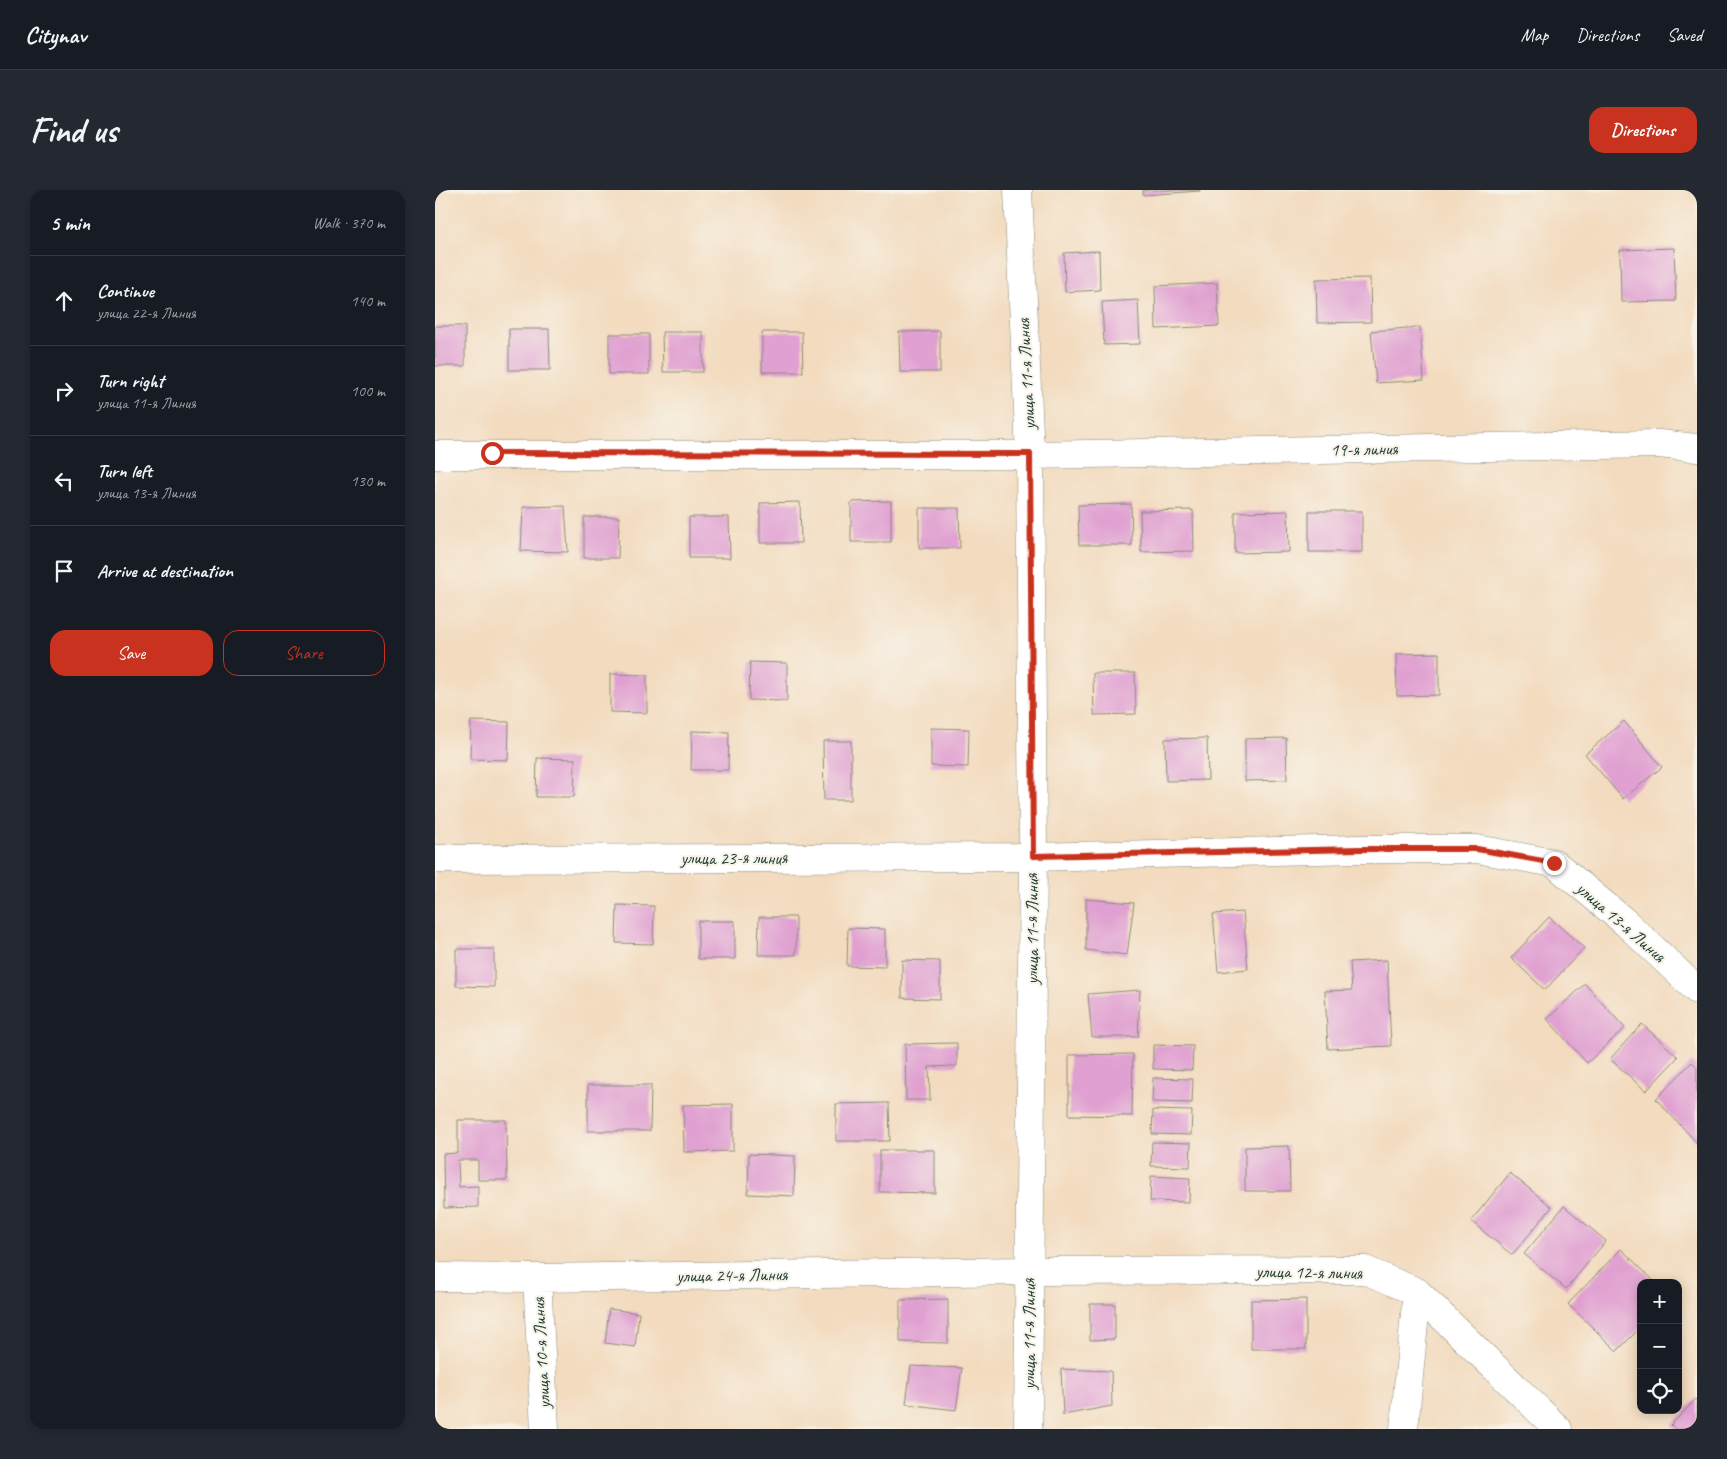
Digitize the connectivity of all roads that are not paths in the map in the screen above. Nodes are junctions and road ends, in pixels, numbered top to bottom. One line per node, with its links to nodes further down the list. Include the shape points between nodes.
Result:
1 (1018, 190): 4 (street, улица 11-я Линия)
2 (1697, 448): 4 (street, 19-я линия, via 1659,444)
3 (435, 454): 4 (street, 19-я линия)
4 (1030, 454): 5 (street, улица 11-я Линия)
5 (1033, 856): 6 (street, улица 23-я линия); 7 (street, улица 13-я Линия, via 1477,849 1554,863 1626,923); 8 (street, улица 11-я Линия)
6 (435, 860)
7 (1697, 990)
8 (1029, 1271): 10 (street, улица 24-я Линия); 11 (street, улица 12-я линия, via 1365,1270); 13 (street, улица 11-я Линия)
9 (435, 1276): 10 (street, улица 24-я Линия)
10 (537, 1278): 12 (street, улица 10-я Линия)
11 (1417, 1292): 14 (street); 15 (street, улица 12-я линия)
12 (545, 1429)
13 (1028, 1429)
14 (1404, 1429)
15 (1558, 1429)

